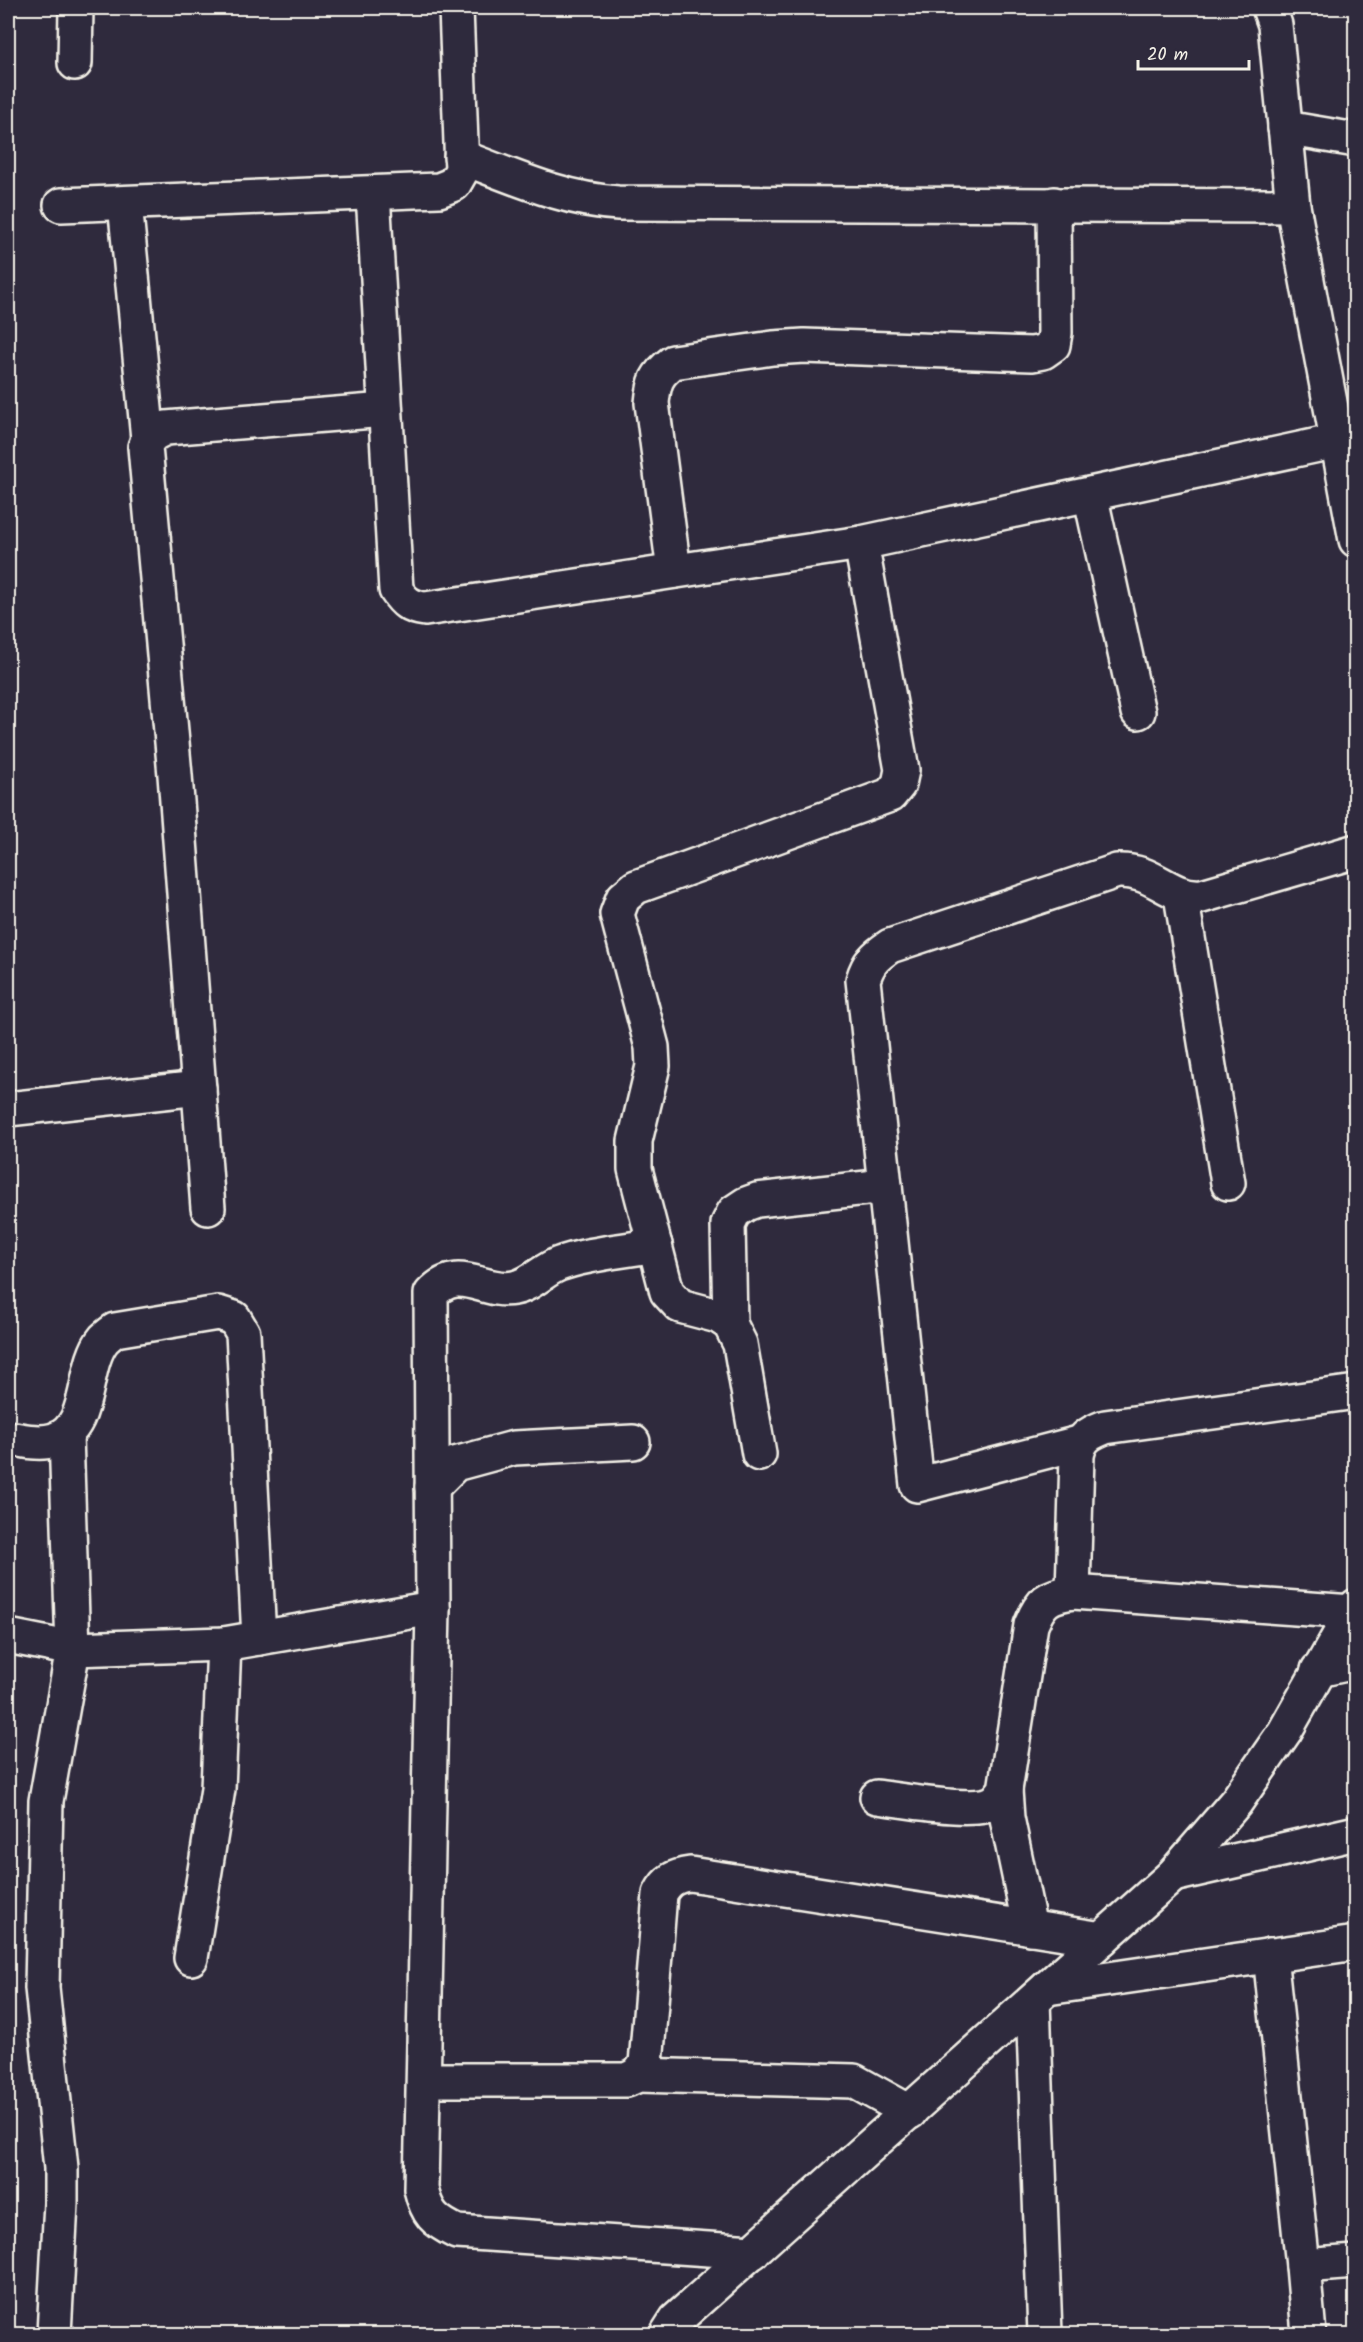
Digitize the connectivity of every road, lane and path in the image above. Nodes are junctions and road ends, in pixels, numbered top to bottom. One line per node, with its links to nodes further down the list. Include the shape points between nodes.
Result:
1 (76, 8): 4 (street)
2 (456, 8): 7 (street)
3 (1269, 8): 5 (street, via 1275,25)
4 (75, 63)
5 (1285, 128): 6 (street); 12 (street)
6 (1356, 140)
7 (461, 157): 8 (street, via 462,170 447,188); 10 (street, via 561,194 599,202)
8 (373, 193): 9 (street); 13 (street)
9 (125, 203): 11 (street); 14 (street)
10 (1054, 204): 12 (street); 19 (street, via 1055,333 1053,345 1043,352 794,347 673,362 660,371 652,403)
11 (61, 205)
12 (1293, 206): 15 (street)
13 (385, 410): 14 (street, via 166,428); 19 (street, via 396,590 413,607 425,609)
14 (148, 439): 23 (street, via 145,447)
15 (1337, 441): 16 (street); 17 (street)
16 (1090, 494): 18 (street); 20 (street)
17 (1356, 540)
18 (861, 543): 19 (street); 28 (street, via 902,770 899,784 890,795 636,887 622,898 617,914 652,1047 653,1066 635,1141 635,1169)
19 (674, 571)
20 (1138, 712)
21 (1356, 851): 22 (street, via 1202,896)
22 (1181, 895): 25 (street); 26 (street, via 1143,873 1117,871 890,946 874,956 863,980)
23 (199, 1088): 24 (street); 27 (street)
24 (8, 1109)
25 (1228, 1183)
26 (885, 1186): 29 (street, via 773,1197 746,1203 734,1212 728,1224); 34 (street, via 917,1485)
27 (208, 1208)
28 (655, 1245): 29 (street, via 667,1292 680,1306 718,1316); 36 (street, via 559,1264 512,1288 458,1279 436,1288 430,1300)
29 (730, 1324): 35 (street, via 740,1344)
30 (1356, 1392): 34 (street, via 1105,1427 1091,1432)
31 (66, 1435): 32 (street, via 34,1442); 41 (street, via 77,1419 96,1353 115,1330 218,1313 234,1318 243,1333); 43 (street)
32 (8, 1438)
33 (633, 1442): 36 (street, via 514,1448 455,1464)
34 (1079, 1443): 37 (street)
35 (759, 1454)
36 (432, 1486): 38 (street)
37 (1073, 1592): 39 (street); 46 (street, via 1053,1594 1038,1606 1031,1625)
38 (434, 1608): 41 (street); 57 (street)
39 (1354, 1609): 45 (street)
40 (8, 1636): 43 (street)
41 (259, 1638): 42 (street)
42 (224, 1644): 43 (street); 54 (street, via 217,1798)
43 (73, 1649): 62 (street, via 46,1801 42,1988 61,2168)
44 (1356, 1662): 45 (street)
45 (1318, 1670): 49 (street, via 1285,1731 1236,1802)
46 (1005, 1790): 47 (street, via 995,1802 967,1807); 50 (street, via 1007,1818)
47 (877, 1797)
48 (1356, 1833): 49 (street)
49 (1173, 1875): 51 (street)
50 (1030, 1928): 51 (street); 56 (street, via 690,1874 677,1876 666,1883 660,1894 646,2064)
51 (1102, 1939): 55 (street)
52 (1356, 1943): 53 (street)
53 (1270, 1955): 55 (street); 61 (street)
54 (191, 1958)
55 (1040, 1994): 58 (street); 64 (street)
56 (638, 2075): 57 (street, via 627,2080); 58 (street, via 854,2081)
57 (424, 2080): 59 (street, via 422,2189 426,2208 438,2223 457,2232)
58 (910, 2112): 59 (street)
59 (753, 2252): 63 (street, via 676,2320)
60 (1356, 2262): 61 (street)
61 (1303, 2266): 65 (street)
62 (54, 2334)
63 (667, 2334)
64 (1045, 2334)
65 (1310, 2334)

